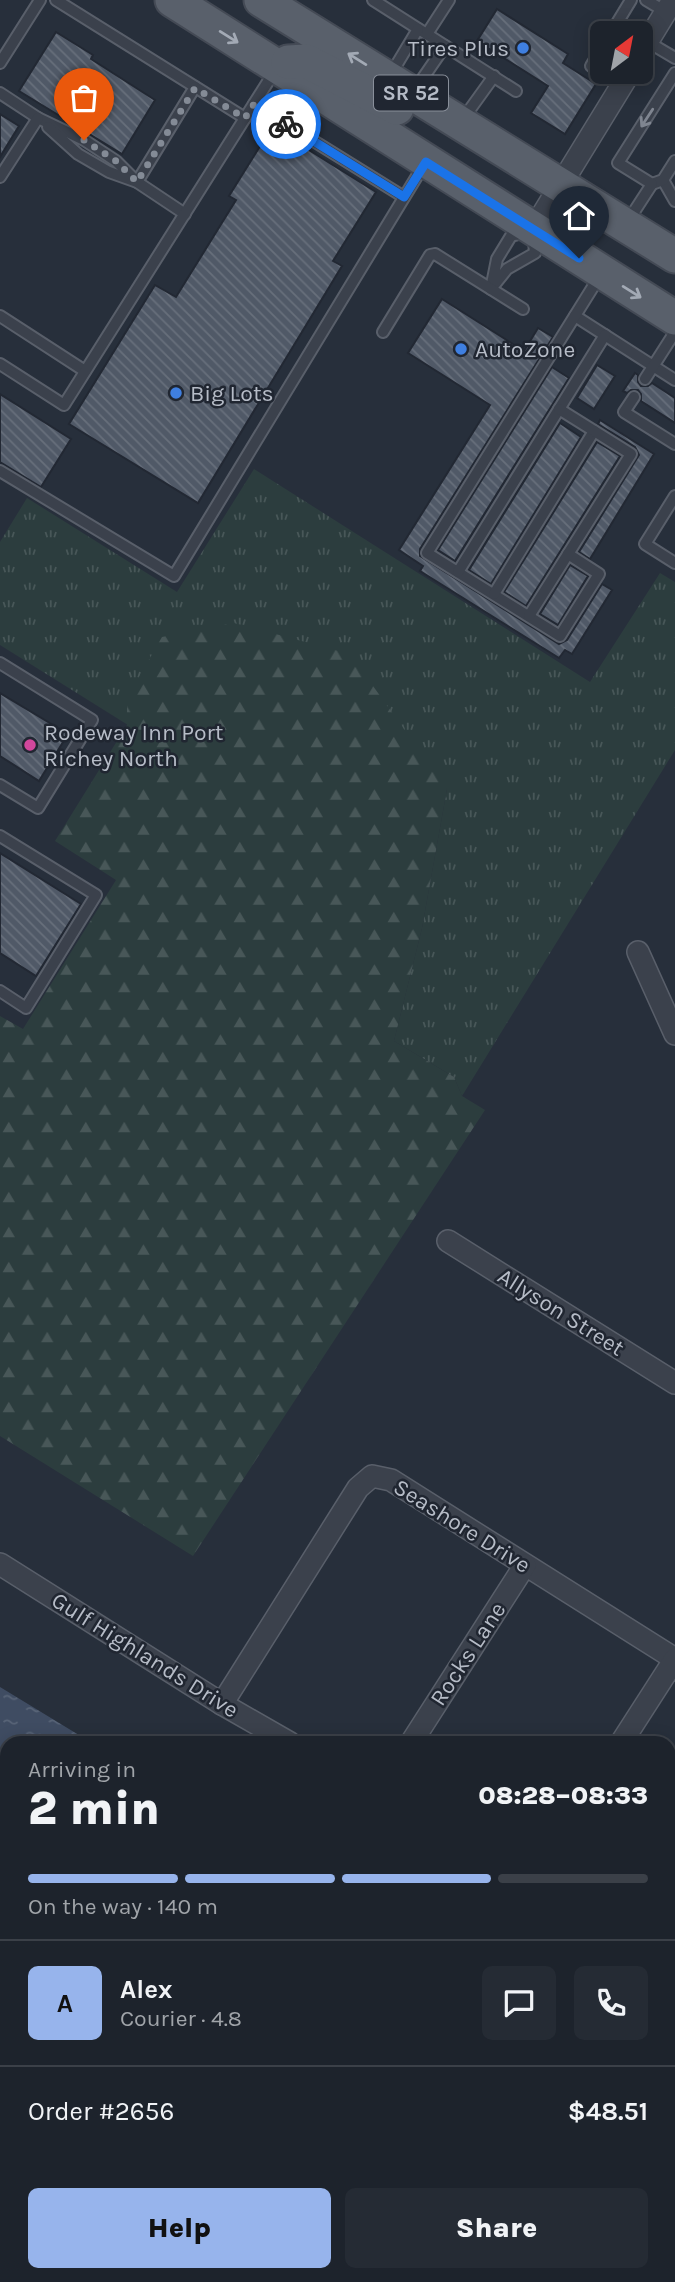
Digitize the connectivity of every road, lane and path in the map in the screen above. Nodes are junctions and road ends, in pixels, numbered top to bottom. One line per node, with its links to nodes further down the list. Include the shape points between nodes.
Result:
1 (40, 0): 16 (lane)
2 (56, 0): 22 (lane)
3 (172, 0): 17 (main road, SR 52, one-way to 17)
4 (261, 0): 21 (main road, SR 52, one-way to 4)
5 (373, 0): 11 (lane)
6 (449, 0): 11 (lane)
7 (631, 0): 10 (lane)
8 (646, 0): 9 (lane)
9 (669, 6): 12 (street)
10 (618, 21)
11 (423, 32): 13 (lane); 21 (lane)
12 (653, 33)
13 (445, 46): 19 (lane); 21 (lane)
14 (653, 51): 15 (lane)
15 (675, 58)
16 (0, 63)
17 (277, 67): 25 (lane); 29 (main road, via 292,60 306,61 450,136); 31 (main road, SR 52)
18 (675, 74): 34 (lane, one-way to 34, via 618,163)
19 (494, 76): 23 (lane); 28 (lane)
20 (622, 84): 35 (street)
21 (400, 86): 28 (main road, SR 52)
22 (195, 88): 27 (lane); 33 (lane)
23 (516, 90)
24 (0, 93): 26 (lane)
25 (254, 104): 27 (lane); 36 (lane)
26 (38, 118): 32 (lane); 33 (lane, via 78,153 108,172)
27 (245, 118): 38 (lane)
28 (458, 126): 29 (main road, SR 52)
29 (496, 146): 35 (main road, SR 52)
30 (675, 161): 34 (lane)
31 (426, 162): 36 (lane); 40 (main road, SR 52)
32 (0, 177)
33 (137, 182): 38 (lane)
34 (657, 182): 37 (lane); 39 (lane)
35 (561, 186): 39 (main road, SR 52); 40 (street)
36 (404, 197): 60 (lane, via 174,576)
37 (675, 201)
38 (185, 214): 53 (lane)
39 (625, 226): 41 (main road, SR 52)
40 (533, 230): 42 (main road, SR 52); 43 (lane, via 510,236 497,259); 43 (lane, via 536,253 507,269)
41 (675, 256)
42 (602, 273): 46 (lane); 47 (main road, SR 52, one-way to 47)
43 (491, 289): 44 (lane); 48 (lane, via 430,255)
44 (523, 309)
45 (0, 316): 53 (lane)
46 (575, 316): 50 (lane); 64 (lane, via 427,553)
47 (675, 318)
48 (383, 332)
49 (675, 332): 52 (lane)
50 (605, 335): 52 (lane); 57 (lane)
51 (0, 364): 53 (lane, via 64,405)
52 (654, 366): 54 (lane); 55 (lane)
53 (85, 371)
54 (645, 379)
55 (675, 380)
56 (634, 397): 59 (lane, via 624,412)
57 (559, 409): 58 (lane); 64 (lane)
58 (594, 431): 62 (lane, via 631,454); 65 (lane)
59 (675, 444)
60 (0, 471)
61 (675, 496): 63 (lane, via 645,544)
62 (568, 554): 66 (lane); 66 (lane, via 599,574 560,636)
63 (675, 563)
64 (458, 572): 65 (lane)
65 (494, 594): 66 (lane)
66 (529, 616)
67 (0, 663): 68 (lane, via 92,720 38,808)
68 (0, 785)
69 (0, 836): 71 (lane, via 96,895 26,1008)
70 (638, 952): 72 (street)
71 (0, 991)
72 (675, 1034)
73 (447, 1241): 74 (street, Allyson Street)
74 (675, 1383)
75 (0, 1564): 78 (street, Gulf Highlands Drive)
76 (525, 1566): 77 (street, Seashore Drive); 78 (street, Seashore Drive, via 391,1480 372,1476 358,1488); 80 (street, Rocks Lane)
77 (675, 1659): 81 (street)
78 (222, 1704): 79 (street, Gulf Highlands Drive)
79 (278, 1736)
80 (416, 1736)
81 (626, 1736)

